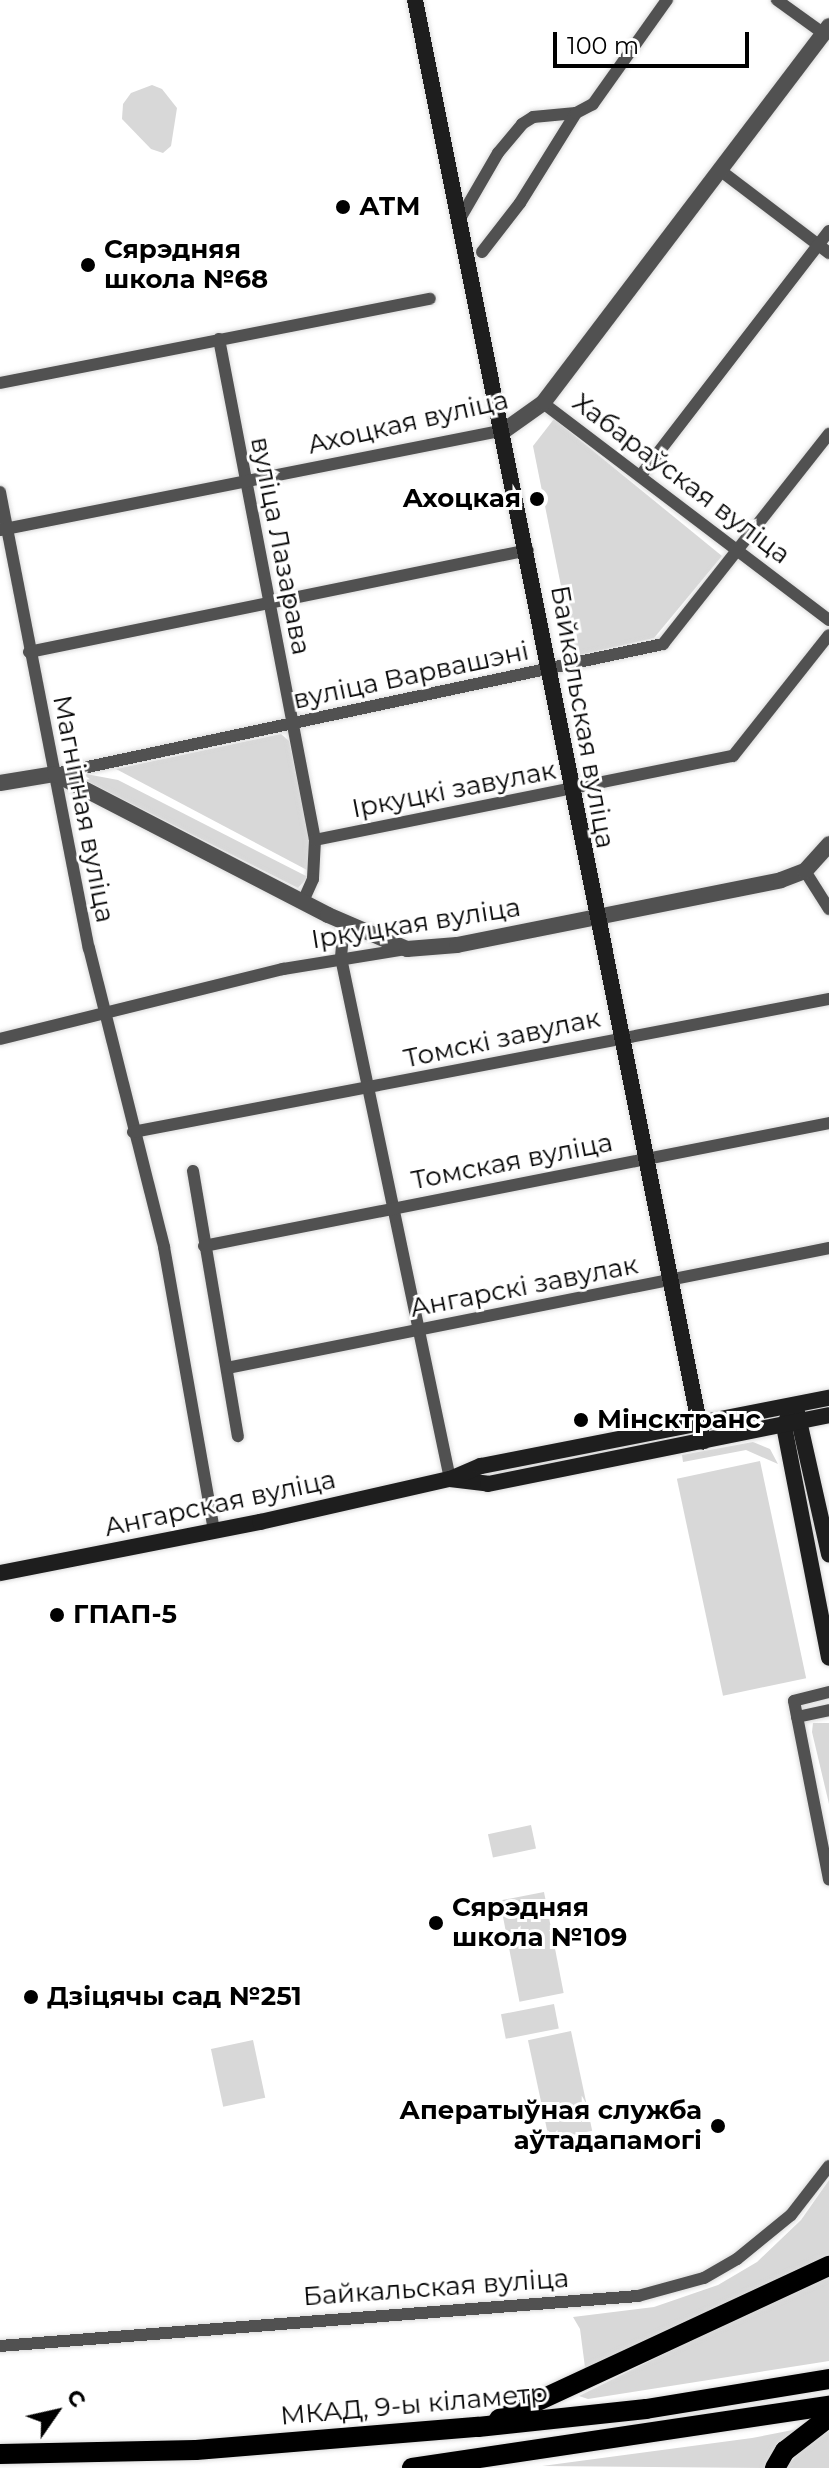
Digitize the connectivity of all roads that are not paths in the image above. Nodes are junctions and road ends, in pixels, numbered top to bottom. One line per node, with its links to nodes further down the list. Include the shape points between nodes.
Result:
1 (415, 0): 7 (main road, Байкальская вуліца)
2 (667, 0): 5 (street, via 593,104)
3 (777, 0): 4 (street)
4 (826, 30): 6 (street, Ахоцкая вуліца)
5 (576, 113): 7 (street, via 533,117 522,124 498,153); 10 (street, via 520,203)
6 (721, 171): 9 (street); 14 (street, Ахоцкая вуліца)
7 (458, 222): 15 (main road, Байкальская вуліца)
8 (829, 231): 9 (street)
9 (824, 249): 17 (street)
10 (482, 252)
11 (430, 299): 12 (street)
12 (219, 339): 13 (street); 18 (street, вуліца Лазарава)
13 (0, 383)
14 (543, 403): 15 (street, Ахоцкая вуліца); 17 (street, Хабараўская вуліца)
15 (505, 430): 18 (street, Ахоцкая вуліца); 21 (main road, Байкальская вуліца)
16 (829, 434): 22 (street, вуліца Варвашэні)
17 (641, 475): 22 (street, Хабараўская вуліца)
18 (245, 484): 20 (street, Ахоцкая вуліца); 23 (street, вуліца Лазарава)
19 (0, 492): 20 (street, Магнітная вуліца)
20 (3, 529): 26 (street, Магнітная вуліца)
21 (528, 550): 23 (street); 27 (main road, Байкальская вуліца)
22 (741, 551): 24 (street, Хабараўская вуліца); 27 (street, вуліца Варвашэні, via 663,644)
23 (269, 605): 26 (street); 28 (street, вуліца Лазарава)
24 (829, 620)
25 (829, 635): 31 (street, Іркуцкі завулак, via 733,756)
26 (29, 652): 29 (street, Магнітная вуліца)
27 (549, 671): 28 (street, вуліца Варвашэні); 31 (main road, Байкальская вуліца)
28 (291, 726): 29 (street, вуліца Варвашэні); 32 (street, вуліца Лазарава)
29 (55, 774): 30 (street, вуліца Варвашэні); 35 (street); 42 (street, Магнітная вуліца)
30 (0, 783)
31 (569, 790): 32 (street, Іркуцкі завулак); 37 (main road, Байкальская вуліца)
32 (315, 840): 35 (street, вуліца Лазарава, via 313,879)
33 (829, 844): 34 (street)
34 (805, 871): 36 (street); 37 (street, Іркуцкая вуліца)
35 (303, 901): 38 (street)
36 (829, 909)
37 (596, 918): 39 (street, Іркуцкая вуліца, via 457,945); 43 (main road, Байкальская вуліца)
38 (344, 923): 39 (street); 40 (street)
39 (407, 949): 40 (street, Іркуцкая вуліца)
40 (341, 958): 42 (street, Іркуцкая вуліца); 45 (street)
41 (829, 999): 43 (street, Томскі завулак)
42 (105, 1014): 44 (street, Іркуцкая вуліца); 47 (street, Магнітная вуліца)
43 (623, 1037): 45 (street, Томскі завулак); 48 (main road, Байкальская вуліца)
44 (0, 1039)
45 (369, 1089): 47 (street, Томскі завулак); 50 (street)
46 (829, 1123): 48 (street, Томская вуліца)
47 (133, 1132): 64 (street, Магнітная вуліца, via 164,1247)
48 (645, 1158): 50 (street, Томская вуліца); 53 (main road, Байкальская вуліца)
49 (193, 1171): 51 (street)
50 (395, 1208): 51 (street, Томская вуліца); 54 (street)
51 (204, 1246): 55 (street)
52 (829, 1248): 53 (street, Ангарскі завулак)
53 (671, 1281): 54 (street, Ангарскі завулак); 59 (main road, Байкальская вуліца)
54 (419, 1330): 55 (street, Ангарскі завулак); 63 (street)
55 (227, 1368): 61 (street)
56 (829, 1398): 57 (main road, Ангарская вуліца)
57 (798, 1413): 58 (main road, Ангарская вуліца); 59 (main road, Ангарская вуліца); 60 (main road, Ангарская вуліца); 65 (main road)
58 (829, 1415)
59 (699, 1424): 62 (main road, Байкальская вуліца); 63 (main road, Ангарская вуліца, via 481,1466)
60 (784, 1426): 62 (main road, Ангарская вуліца); 67 (main road)
61 (238, 1436)
62 (703, 1442): 63 (main road, Ангарская вуліца, via 488,1484)
63 (450, 1479): 64 (main road, Ангарская вуліца)
64 (214, 1530): 66 (main road, Ангарская вуліца)
65 (829, 1554)
66 (0, 1573)
67 (829, 1658)
68 (829, 1692): 70 (street, via 794,1701)
69 (829, 1710): 70 (street)
70 (797, 1717): 71 (street)
71 (829, 1880)
72 (829, 2166): 74 (street, Байкальская вуліца, via 791,2215 737,2259 704,2278 638,2296)
73 (829, 2266): 78 (highway)
74 (0, 2346)
75 (829, 2379): 78 (highway, МКАД, 9-ы кіламетр, via 646,2409)
76 (829, 2406): 80 (highway)
77 (829, 2417): 83 (highway, via 785,2451)
78 (478, 2427): 79 (highway, МКАД, 9-ы кіламетр, via 196,2450)
79 (0, 2454)
80 (459, 2462): 81 (highway); 82 (highway)
81 (412, 2468)
82 (496, 2468)
83 (775, 2468)

